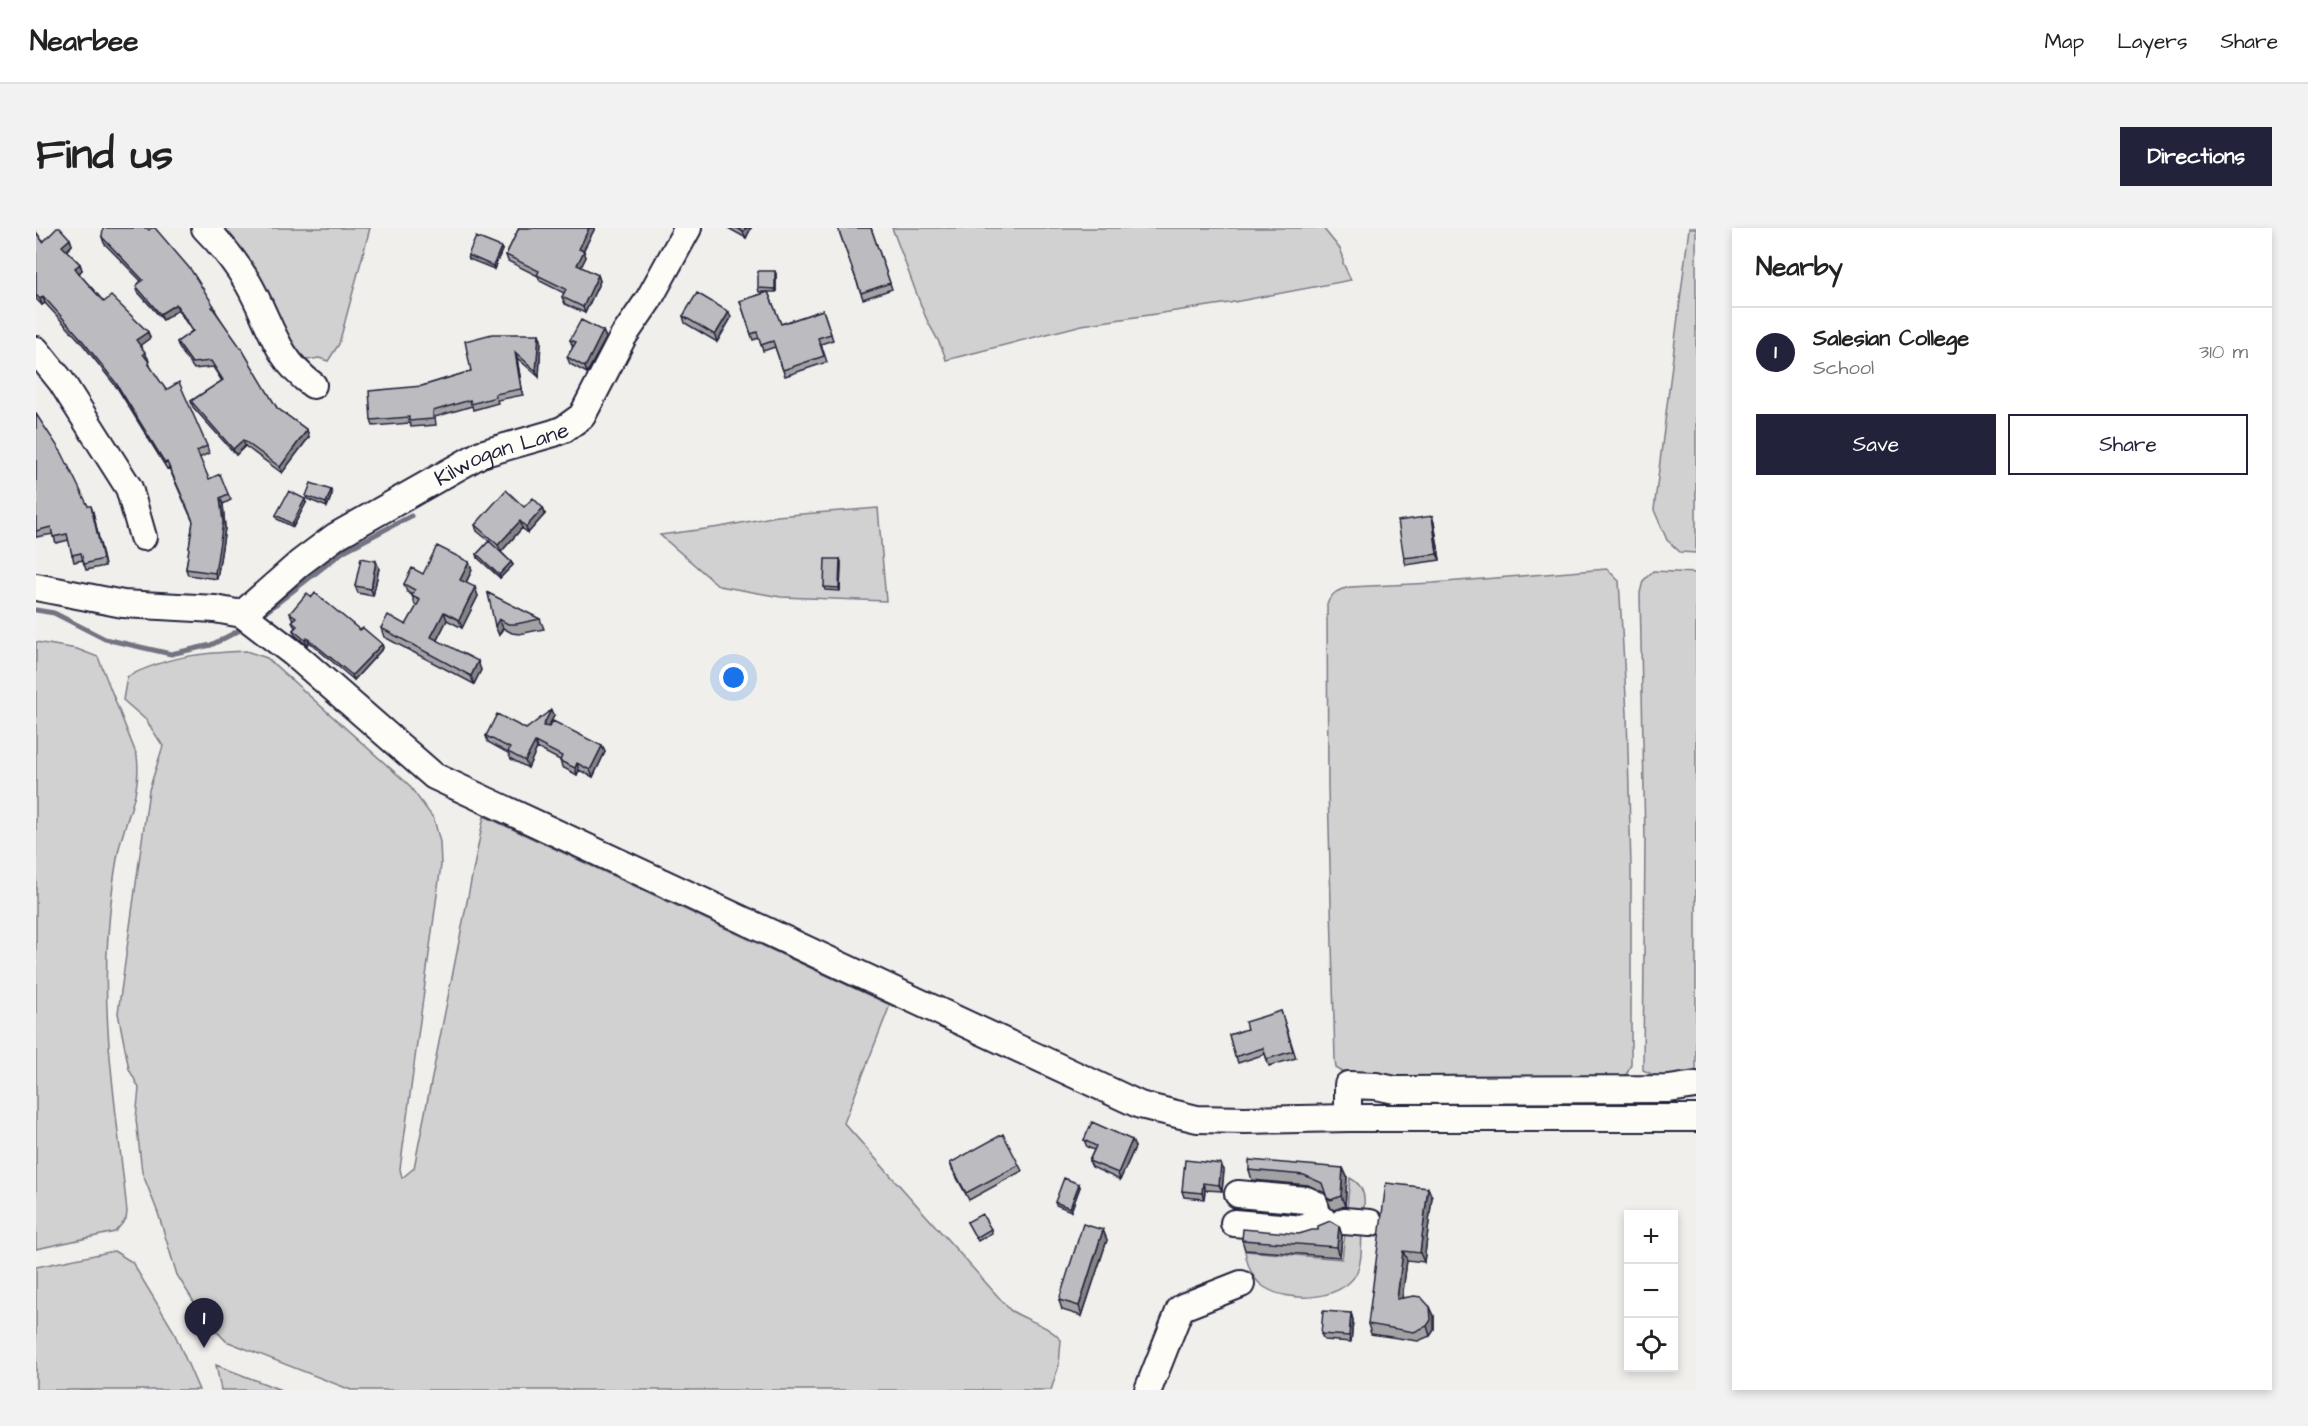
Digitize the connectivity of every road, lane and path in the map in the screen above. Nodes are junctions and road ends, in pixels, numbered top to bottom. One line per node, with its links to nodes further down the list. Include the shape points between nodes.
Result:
1 (205, 228): 4 (street, via 248,282 287,361)
2 (688, 228): 7 (street, Kilwogan Lane, via 623,337 582,416 554,433 481,454 336,536 300,563)
3 (36, 350): 5 (street, via 61,381 127,485)
4 (313, 385)
5 (143, 537)
6 (36, 586): 7 (street, via 123,604 215,609)
7 (252, 621): 9 (street, via 434,776 1140,1105 1197,1119)
8 (1696, 1085): 9 (street, via 1669,1089 1395,1090 1348,1085)
9 (1348, 1118): 10 (street)
10 (1696, 1118)
11 (1238, 1194): 12 (street, via 1306,1200 1315,1204 1317,1216)
12 (1329, 1220): 13 (street, via 1304,1229); 14 (street)
13 (1234, 1223)
14 (1370, 1223)
15 (1241, 1284): 16 (street, via 1180,1310)
16 (1148, 1390)

